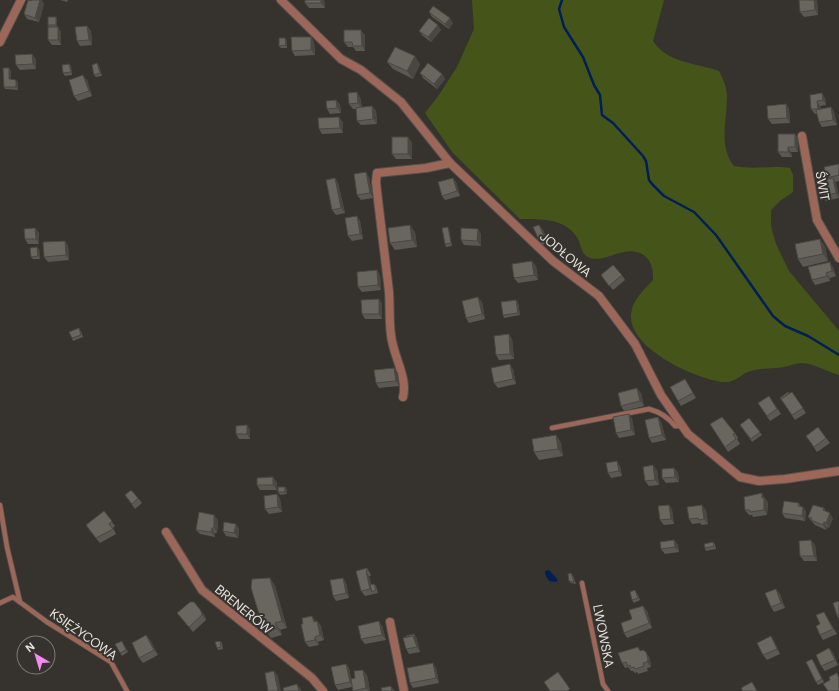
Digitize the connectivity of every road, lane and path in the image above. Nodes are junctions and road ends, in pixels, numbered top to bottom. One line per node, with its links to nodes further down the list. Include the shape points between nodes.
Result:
1 (21, 0): 3 (street)
2 (281, 0): 5 (street, JODŁOWA, via 341,59 361,70 401,102)
3 (0, 42)
4 (802, 136): 6 (street, ŚWIT, via 816,220)
5 (450, 162): 7 (street, via 426,168 378,173 376,182 389,294 390,334 404,383); 8 (street, JODŁOWA, via 553,261 599,296 635,344 661,395)
6 (839, 258)
7 (403, 397)
8 (683, 426): 9 (lane, via 675,426 670,419 649,409); 10 (street, JODŁOWA, via 688,434 740,477 759,481)
9 (552, 428)
10 (839, 471)
11 (0, 505): 14 (lane, via 6,547)
12 (166, 532): 18 (street, BRENERÓW, via 202,590 312,678)
13 (582, 584): 20 (lane, LWOWSKA, via 603,684)
14 (20, 602): 15 (lane, via 14,597); 17 (lane, KSIĘŻYCOWA, via 111,662)
15 (0, 603)
16 (390, 622): 19 (street)
17 (127, 691)
18 (323, 691)
19 (404, 691)
20 (608, 691)

